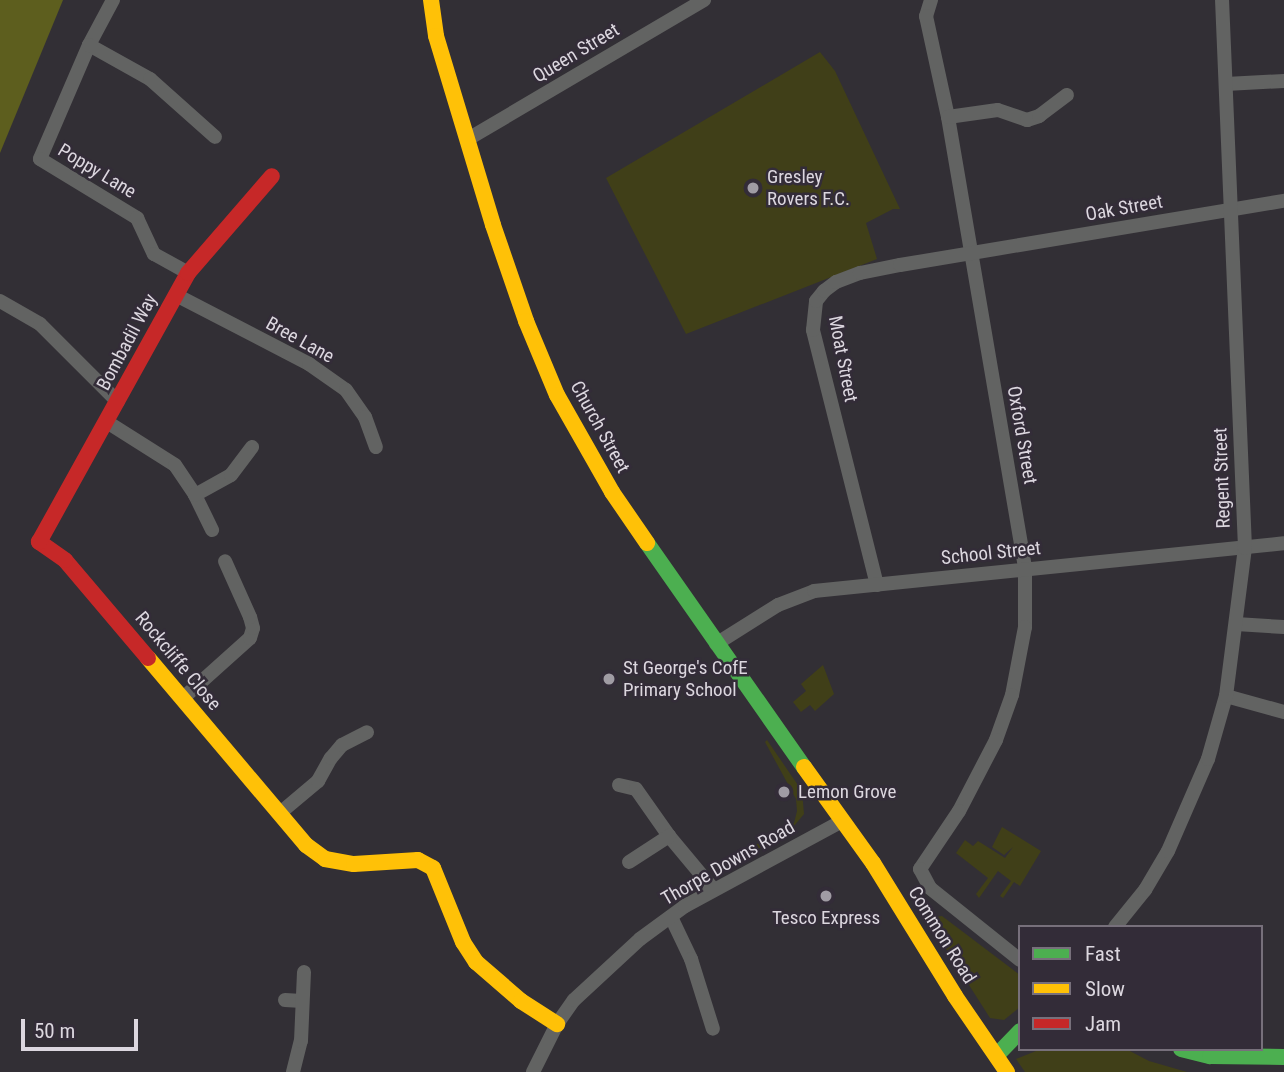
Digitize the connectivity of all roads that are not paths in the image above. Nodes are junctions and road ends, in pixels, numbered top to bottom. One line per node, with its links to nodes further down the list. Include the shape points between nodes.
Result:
1 (113, 0): 7 (street, Poppy Lane)
2 (431, 0): 13 (street, Church Street, via 436,36)
3 (704, 0): 6 (street, Queen Street)
4 (932, 0): 11 (street, Oxford Street, via 926,16)
5 (1222, 0): 9 (street, Regent Street)
6 (686, 5): 13 (street, Queen Street)
7 (89, 45): 12 (street, via 150,79); 18 (street, Poppy Lane, via 40,159 137,218 154,254)
8 (1284, 81): 9 (street)
9 (1226, 84): 16 (street, Regent Street)
10 (1067, 95): 11 (street, via 1027,120 998,110)
11 (948, 117): 17 (street, Oxford Street)
12 (215, 137)
13 (468, 139): 35 (street, Church Street, via 508,271 557,395 612,492)
14 (272, 177): 18 (street, Bombadil Way)
15 (1284, 201): 16 (street, Oak Street)
16 (1232, 209): 17 (street, Oak Street); 29 (street, Regent Street)
17 (971, 255): 31 (street, Oxford Street); 32 (street, Moat Street, via 860,274 836,282 816,302 813,330)
18 (188, 274): 19 (street, Bombadil Way)
19 (176, 295): 21 (street, Bombadil Way); 24 (street, Bree Lane, via 309,365 346,390 365,417)
20 (0, 301): 21 (street, via 40,324)
21 (118, 402): 22 (street, Bombadil Way)
22 (107, 422): 25 (street, via 175,465); 27 (street, Bombadil Way)
23 (252, 447): 25 (street, via 231,475)
24 (376, 447)
25 (195, 495): 26 (street)
26 (212, 530)
27 (39, 542): 37 (street, Rockcliffe Close, via 65,560)
28 (1284, 543): 29 (street, School Street)
29 (1245, 548): 31 (street, School Street); 33 (street, Regent Street)
30 (225, 561): 37 (street, via 250,617 250,638)
31 (1025, 569): 32 (street, School Street); 48 (street, Oxford Street, via 1025,627 1004,720 972,789 920,869 930,888)
32 (877, 585): 35 (street, School Street, via 814,590 796,596)
33 (1236, 624): 34 (street); 36 (street, Regent Street)
34 (1284, 627)
35 (716, 643): 42 (street, Church Street)
36 (1226, 696): 38 (street); 47 (street, Regent Street, via 1208,759 1168,852)
37 (183, 699): 41 (street, Rockcliffe Close)
38 (1284, 712)
39 (367, 732): 41 (street, via 342,745 318,781)
40 (619, 785): 43 (street, via 636,789)
41 (280, 813): 52 (street, Rockcliffe Close, via 324,859 354,864 418,860 433,868 463,942 476,962)
42 (842, 821): 45 (street, Thorpe Downs Road); 56 (street, Common Road)
43 (669, 836): 44 (street); 45 (street)
44 (629, 862)
45 (714, 890): 46 (street, Thorpe Downs Road)
46 (671, 917): 52 (street, Thorpe Downs Road, via 592,981); 53 (street, via 691,959)
47 (1117, 925)
48 (1018, 958)
49 (303, 972): 51 (street)
50 (285, 1000): 51 (street)
51 (302, 1001): 58 (street, via 302,1041)
52 (557, 1024): 59 (street, Thorpe Downs Road)
53 (713, 1030)
54 (1018, 1033): 56 (street)
55 (1189, 1051): 57 (street, via 1210,1056)
56 (997, 1055): 60 (street, Common Road)
57 (1284, 1057)
58 (293, 1072)
59 (533, 1072)
60 (1007, 1072)

